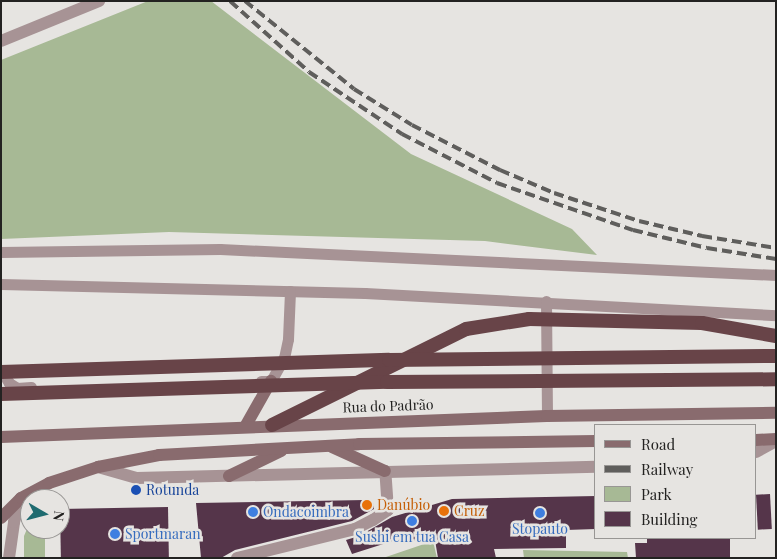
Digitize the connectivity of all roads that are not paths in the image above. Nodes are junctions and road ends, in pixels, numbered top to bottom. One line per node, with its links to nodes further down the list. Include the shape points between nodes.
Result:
1 (98, 1): 2 (street)
2 (1, 41)
3 (1, 252): 4 (lane, via 239,249)
4 (776, 275)
5 (1, 284): 6 (lane)
6 (290, 291): 7 (lane); 13 (lane, via 284,358)
7 (546, 302): 8 (lane); 16 (lane)
8 (776, 314)
9 (776, 336): 17 (highway, bridge, via 702,322 529,319 466,329)
10 (776, 356): 11 (highway, bridge, via 389,360)
11 (1, 371): 13 (lane, via 17,388)
12 (776, 379): 14 (highway, bridge, via 387,382)
13 (271, 381): 18 (main road)
14 (1, 394)
15 (776, 413): 16 (main road, Rua do Padrão)
16 (547, 416): 17 (main road, Rua do Padrão)
17 (272, 425): 18 (main road, Rua do Padrão)
18 (245, 427): 19 (main road, Rua do Padrão)
19 (1, 437)
20 (757, 440): 21 (main road)
21 (776, 440): 25 (street)
22 (594, 441): 23 (main road)
23 (330, 446): 24 (main road); 28 (main road)
24 (287, 448): 26 (main road, via 159,455); 29 (main road)
25 (757, 451)
26 (98, 467): 29 (street, via 137,478); 30 (main road)
27 (594, 467): 28 (street)
28 (385, 471): 29 (street); 35 (street, via 388,510 373,520 354,529)
29 (229, 476)
30 (38, 489)
31 (20, 500): 33 (main road)
32 (20, 504): 34 (street)
33 (1, 518)
34 (9, 558)
35 (237, 558)

